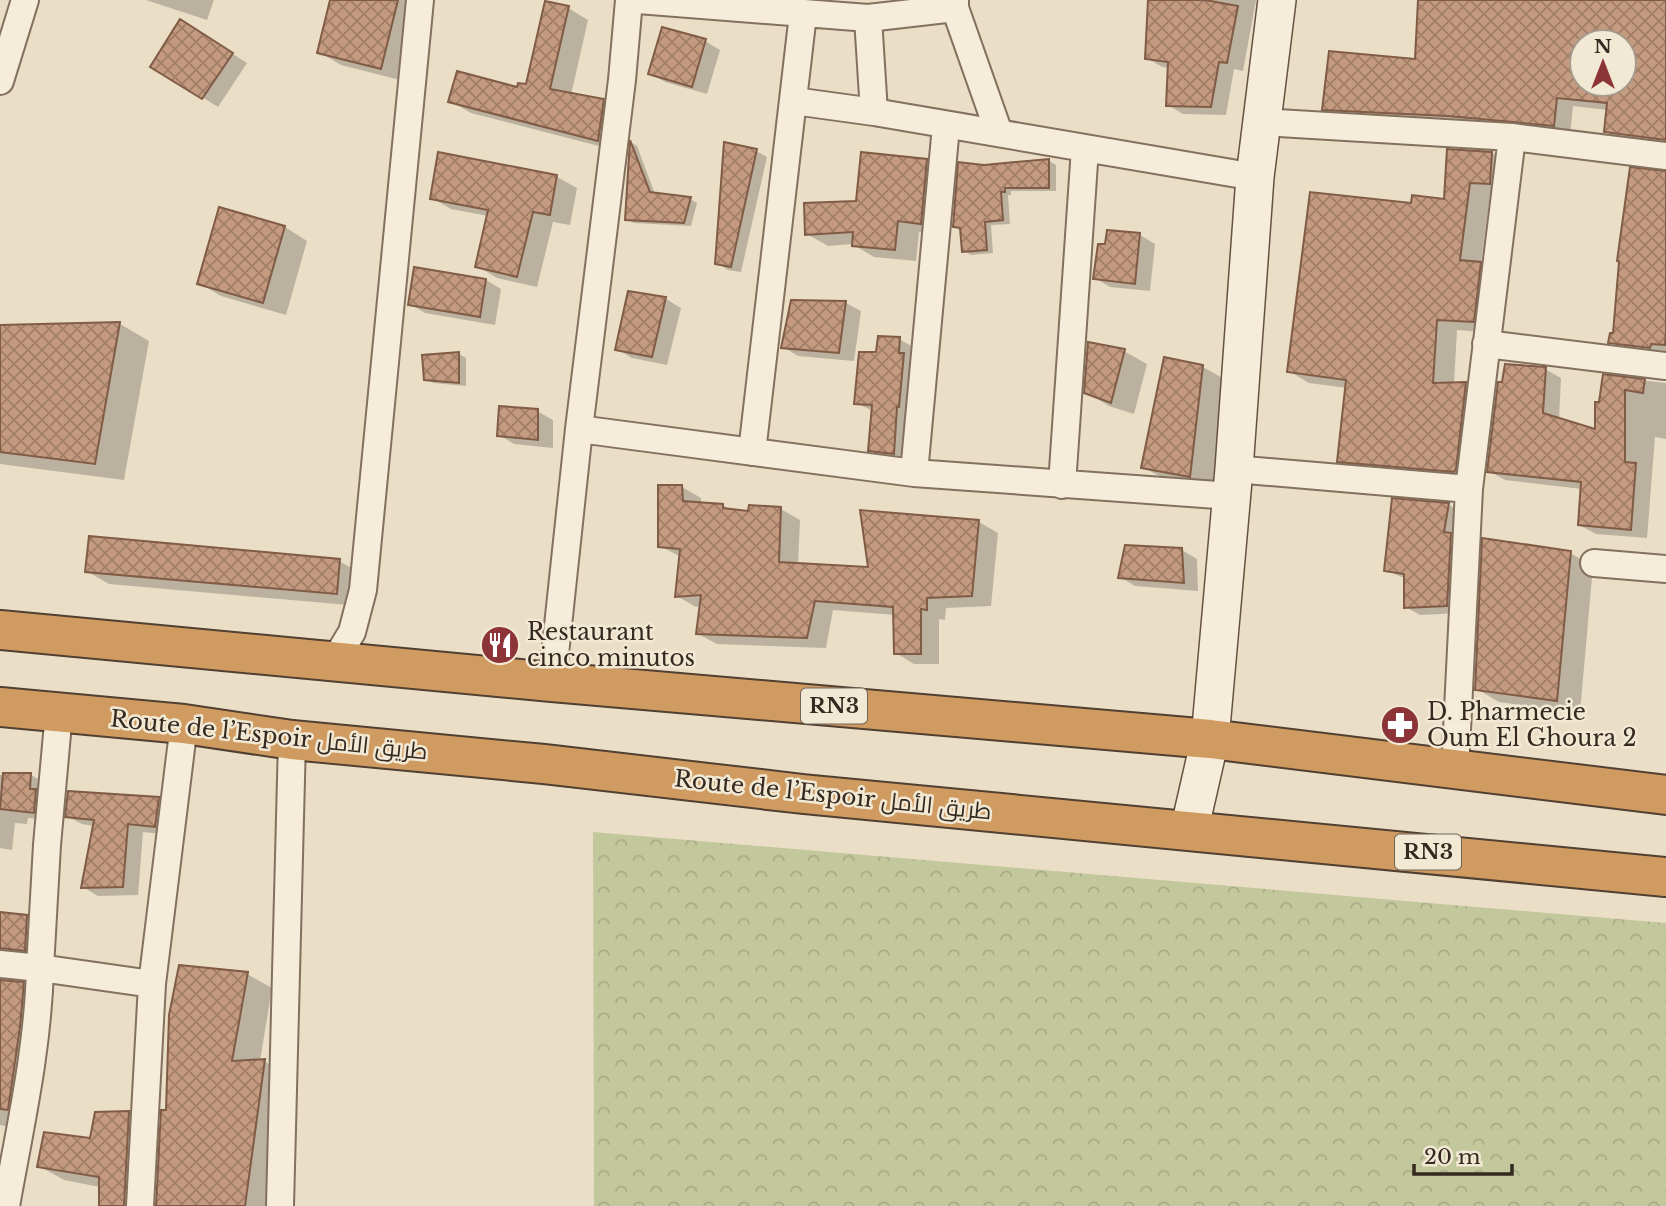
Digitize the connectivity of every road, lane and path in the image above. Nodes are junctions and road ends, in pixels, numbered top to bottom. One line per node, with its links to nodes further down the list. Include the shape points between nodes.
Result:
1 (25, 0): 9 (street)
2 (420, 0): 30 (street, via 363,590 352,632)
3 (629, 0): 21 (street)
4 (638, 0): 7 (street)
5 (1277, 0): 12 (street)
6 (955, 4): 8 (street); 14 (street)
7 (803, 14): 8 (street); 10 (street)
8 (868, 18): 11 (street)
9 (0, 80)
10 (794, 101): 11 (street); 22 (street)
11 (874, 112): 13 (street)
12 (1262, 122): 15 (street); 18 (street)
13 (946, 126): 14 (street); 23 (street)
14 (999, 133): 16 (street)
15 (1512, 137): 17 (street); 19 (street)
16 (1085, 148): 18 (street); 25 (street)
17 (1666, 156)
18 (1255, 177): 24 (street)
19 (1486, 344): 20 (street); 26 (street)
20 (1666, 366)
21 (579, 429): 22 (street); 31 (street)
22 (752, 452): 23 (street)
23 (914, 473): 25 (street)
24 (1232, 482): 25 (street); 26 (street); 35 (street)
25 (1062, 485)
26 (1469, 489): 37 (street)
27 (1594, 563): 28 (street)
28 (1666, 569)
29 (0, 630): 30 (highway, RN3)
30 (335, 660): 31 (highway, RN3)
31 (552, 682): 35 (highway, RN3)
32 (0, 707): 33 (highway, Route de l’Espoir طريق الأمل / RN3)
33 (59, 712): 34 (highway, Route de l’Espoir طريق الأمل / RN3); 42 (street)
34 (184, 724): 36 (highway, Route de l’Espoir طريق الأمل / RN3); 43 (street)
35 (1210, 738): 37 (highway, RN3); 39 (street)
36 (292, 740): 39 (highway, Route de l’Espoir طريق الأمل / RN3); 47 (street)
37 (1455, 770): 38 (highway, RN3)
38 (1666, 795)
39 (1189, 831): 40 (highway, Route de l’Espoir طريق الأمل / RN3)
40 (1666, 877)
41 (0, 964): 42 (street)
42 (40, 968): 43 (street); 44 (street, via 34,1051)
43 (152, 984): 46 (street)
44 (9, 1138): 45 (street)
45 (6, 1206)
46 (140, 1206)
47 (280, 1206)

